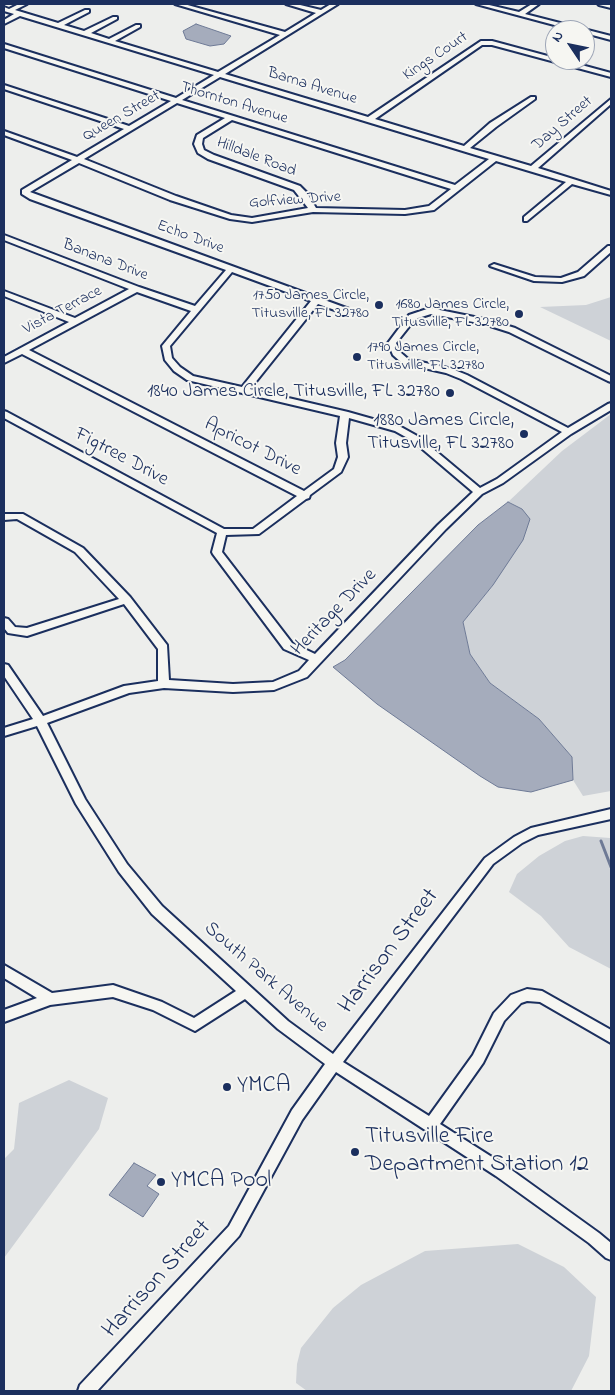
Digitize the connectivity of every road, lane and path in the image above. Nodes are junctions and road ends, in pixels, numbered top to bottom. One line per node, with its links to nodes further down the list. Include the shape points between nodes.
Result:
1 (24, 4): 9 (street)
2 (178, 4): 20 (street)
3 (289, 4): 11 (street)
4 (335, 4): 11 (street, Queen Street)
5 (479, 4): 13 (street)
6 (536, 4): 13 (street)
7 (601, 4): 8 (street)
8 (611, 6)
9 (6, 10): 12 (street, Barna Avenue)
10 (87, 11): 17 (street)
11 (321, 12): 20 (street, Queen Street)
12 (19, 14): 16 (street); 17 (street, Barna Avenue)
13 (521, 14): 15 (street)
14 (115, 18): 19 (street)
15 (545, 20)
16 (4, 22)
17 (58, 26): 19 (street, Barna Avenue)
18 (138, 26): 23 (street)
19 (84, 34): 23 (street, Barna Avenue)
20 (285, 34): 25 (street, Queen Street)
21 (595, 34): 22 (street)
22 (611, 38)
23 (110, 41): 25 (street, Barna Avenue)
24 (4, 46): 29 (street, Thornton Avenue)
25 (221, 74): 29 (street, Queen Street); 32 (street, Barna Avenue)
26 (611, 75): 32 (street, Kings Court, via 492,43 481,43)
27 (4, 87): 33 (street)
28 (533, 98): 35 (street)
29 (177, 101): 31 (street, Thornton Avenue); 33 (street, Queen Street)
30 (611, 102): 38 (street, Day Street)
31 (231, 117): 40 (street, Thornton Avenue); 43 (street, Hilldale Road, via 200,138 201,150 297,188)
32 (370, 119): 35 (street, Barna Avenue)
33 (129, 128): 37 (street, Queen Street)
34 (4, 133): 37 (street, Golfview Drive)
35 (466, 148): 36 (street, Barna Avenue)
36 (496, 157): 38 (street, Barna Avenue); 40 (street, Golfview Drive)
37 (78, 159): 41 (street, Queen Street); 43 (street, Golfview Drive, via 172,198 230,217 263,219)
38 (534, 168): 39 (street, Barna Avenue)
39 (572, 180): 42 (street, Barna Avenue); 44 (street)
40 (456, 188): 43 (street, Golfview Drive, via 430,208 404,212)
41 (25, 192): 48 (street, Echo Drive)
42 (611, 193)
43 (313, 210)
44 (528, 219)
45 (4, 237): 49 (street, Banana Drive)
46 (611, 248): 47 (street, via 581,274 562,280 534,279)
47 (494, 266)
48 (231, 269): 51 (street, Echo Drive); 52 (street)
49 (136, 289): 52 (street, Banana Drive); 54 (street, Vista Terrace)
50 (6, 296): 54 (street)
51 (316, 300): 53 (street, Echo Drive); 58 (street)
52 (197, 310): 58 (street, via 166,346 168,358 190,378)
53 (346, 311)
54 (74, 321): 55 (street, Vista Terrace)
55 (22, 350): 56 (street, Vista Terrace); 64 (street, Apricot Drive)
56 (4, 360)
57 (611, 379): 62 (street, via 512,330 446,313 430,311 412,317 392,343 405,360 464,377)
58 (244, 390): 61 (street)
59 (611, 406): 62 (street, Heritage Drive)
60 (4, 414): 66 (street, Figtree Drive)
61 (345, 414): 63 (street, via 398,429); 64 (street, Figtree Drive, via 341,443 343,457 338,470)
62 (568, 432): 63 (street, Heritage Drive, via 500,481)
63 (479, 492): 69 (street, Heritage Drive)
64 (306, 496): 66 (street, Figtree Drive, via 254,532)
65 (4, 517): 67 (street, via 19,516 79,550)
66 (222, 532): 69 (street, via 216,552 288,646)
67 (126, 600): 68 (street, via 27,632 12,630); 71 (street, via 164,648)
68 (4, 622)
69 (318, 660): 71 (street, Heritage Drive, via 303,674 274,686 233,688)
70 (4, 668): 72 (street, South Park Avenue)
71 (164, 684): 72 (street, Heritage Drive, via 128,689)
72 (40, 721): 73 (street, Heritage Drive); 76 (street, South Park Avenue, via 80,801 123,868 157,910)
73 (4, 732)
74 (611, 814): 80 (street, Harrison Street, via 535,832 489,861)
75 (4, 971): 77 (street)
76 (245, 992): 77 (street, via 195,1025 157,1006 113,991); 80 (street, South Park Avenue)
77 (50, 1000): 78 (street)
78 (4, 1016)
79 (611, 1037): 81 (street, via 542,997 527,995 516,999 499,1017 478,1059)
80 (334, 1063): 81 (street, South Park Avenue); 83 (street, Harrison Street, via 298,1116 234,1231)
81 (430, 1125): 82 (street, South Park Avenue, via 502,1171)
82 (611, 1253)
83 (86, 1391)

